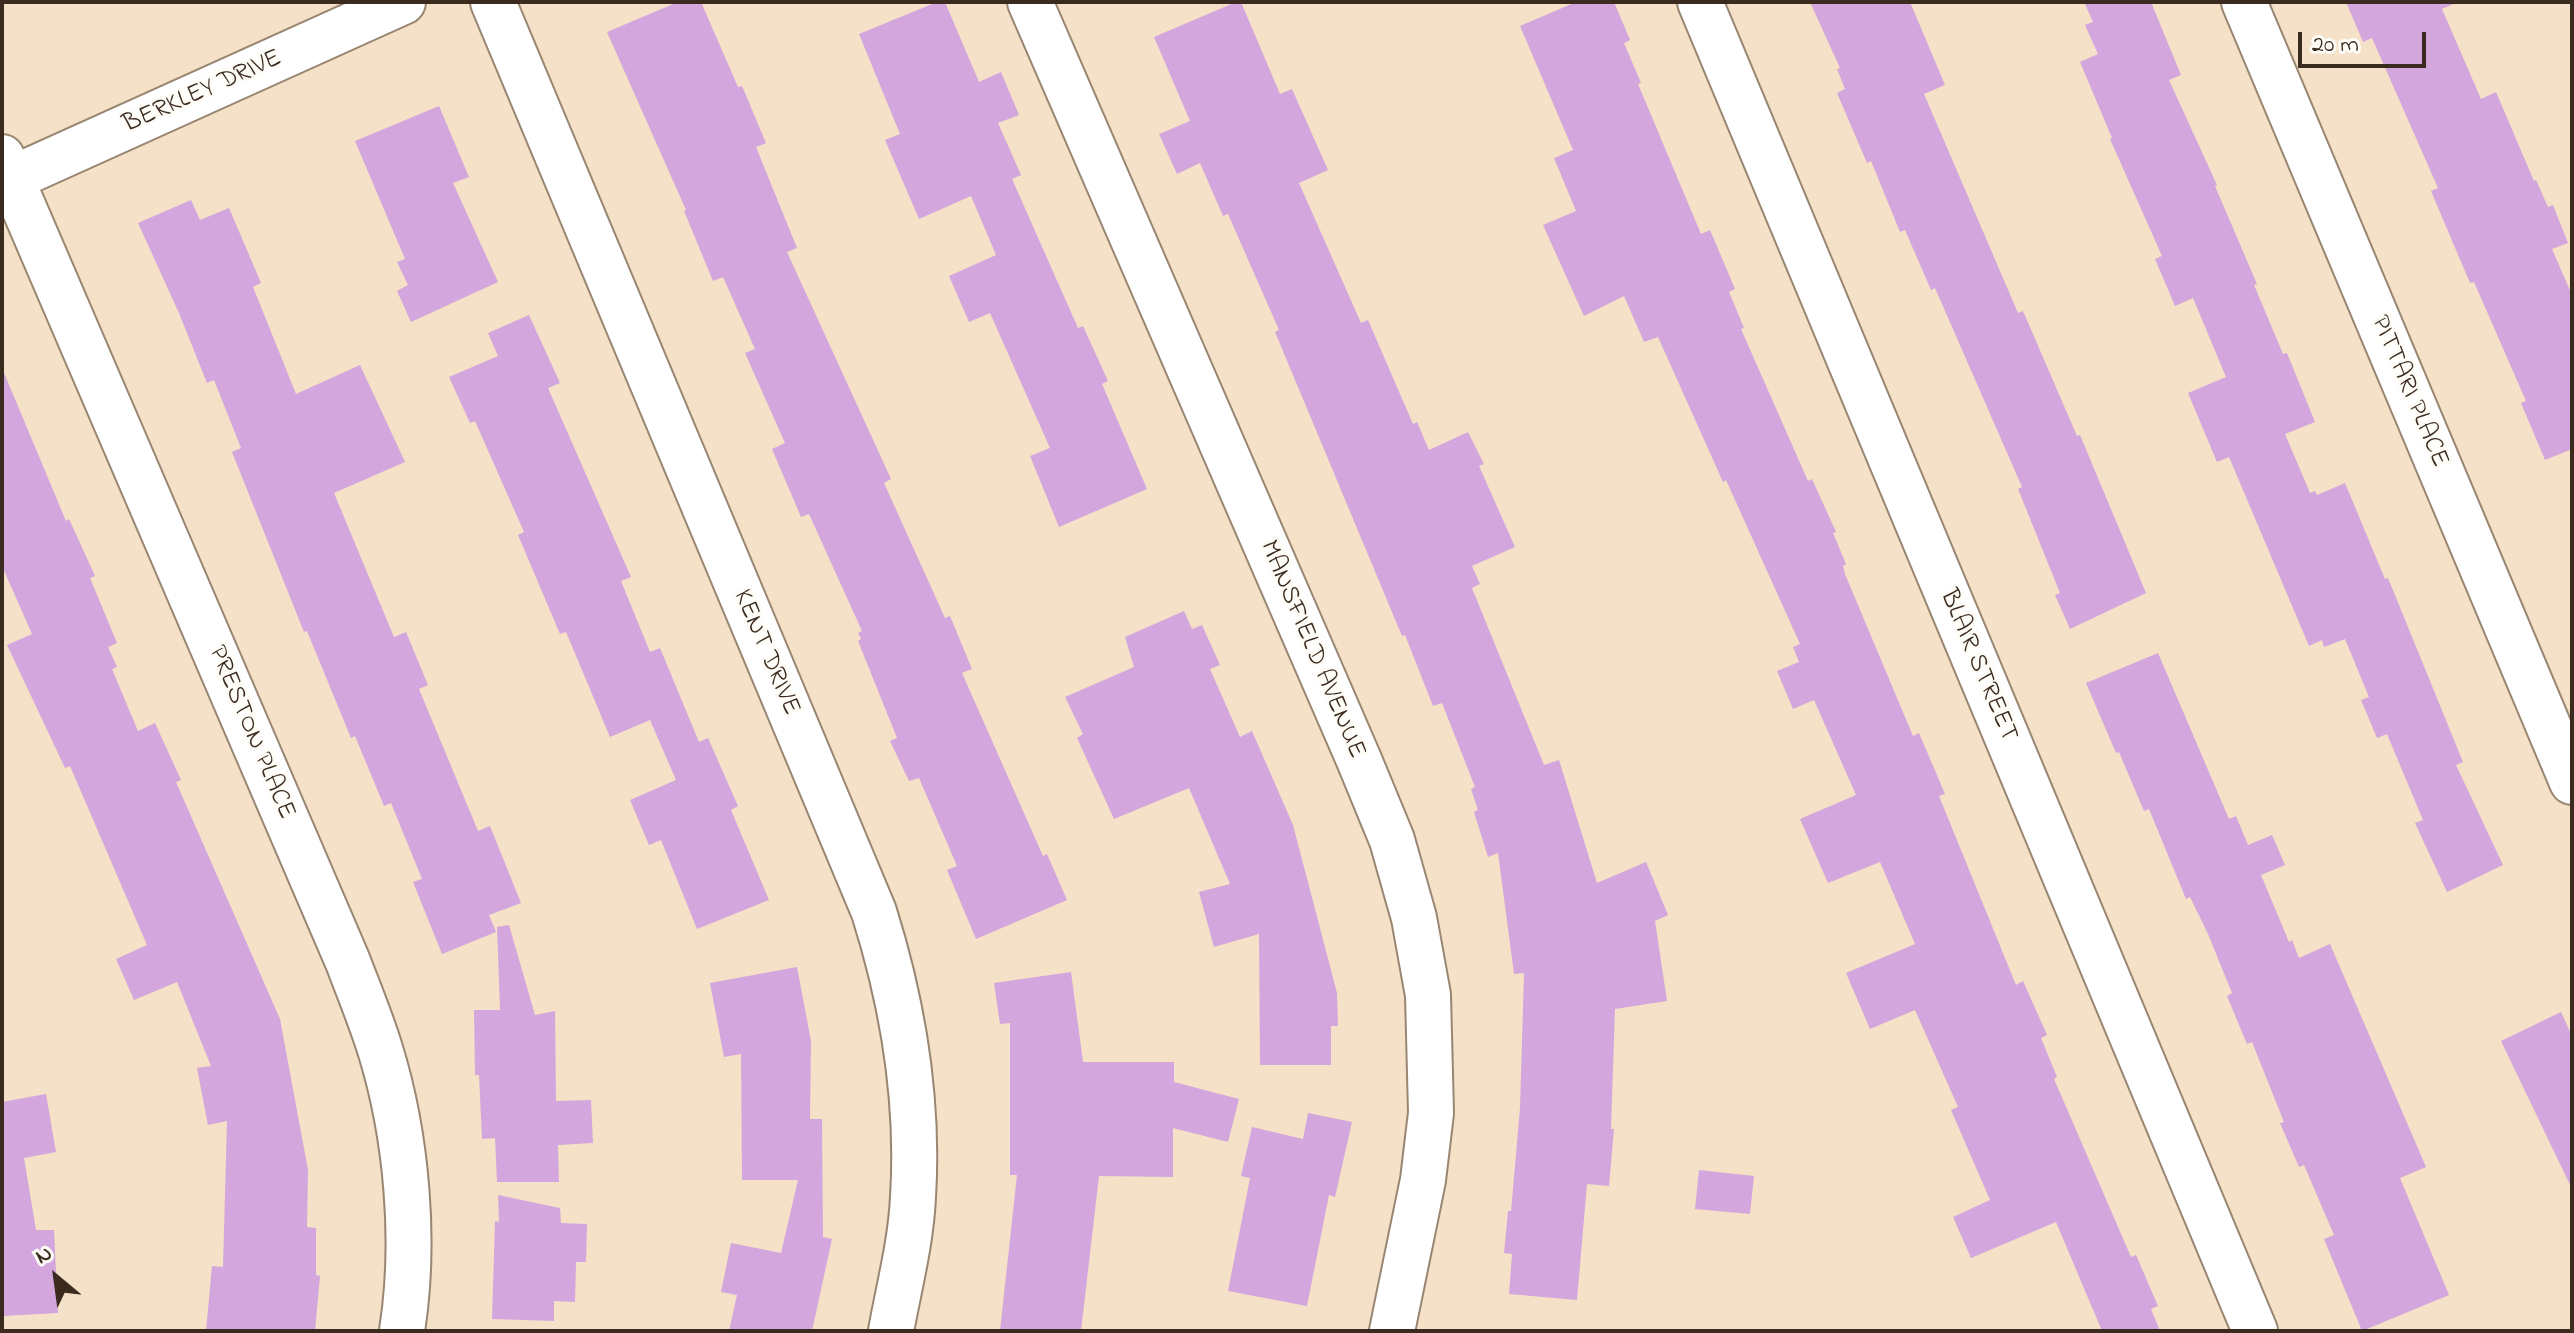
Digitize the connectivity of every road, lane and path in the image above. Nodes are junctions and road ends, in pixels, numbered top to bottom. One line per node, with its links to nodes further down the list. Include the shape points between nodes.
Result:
1 (403, 2): 6 (street, BERKLEY DRIVE)
2 (493, 2): 9 (street, KENT DRIVE, via 874,912 893,970 915,1129 913,1200)
3 (1030, 2): 10 (street, MANSFIELD AVENUE, via 1359,760 1392,840 1414,918 1428,995 1431,1113)
4 (1700, 2): 11 (street, BLAIR STREET)
5 (2244, 2): 7 (street, PITTARI PLACE)
6 (5, 173): 8 (street, PRESTON PLACE, via 348,962 381,1051 405,1162 408,1296)
7 (2572, 782)
8 (402, 1331)
9 (891, 1331)
10 (1392, 1331)
11 (2255, 1331)

